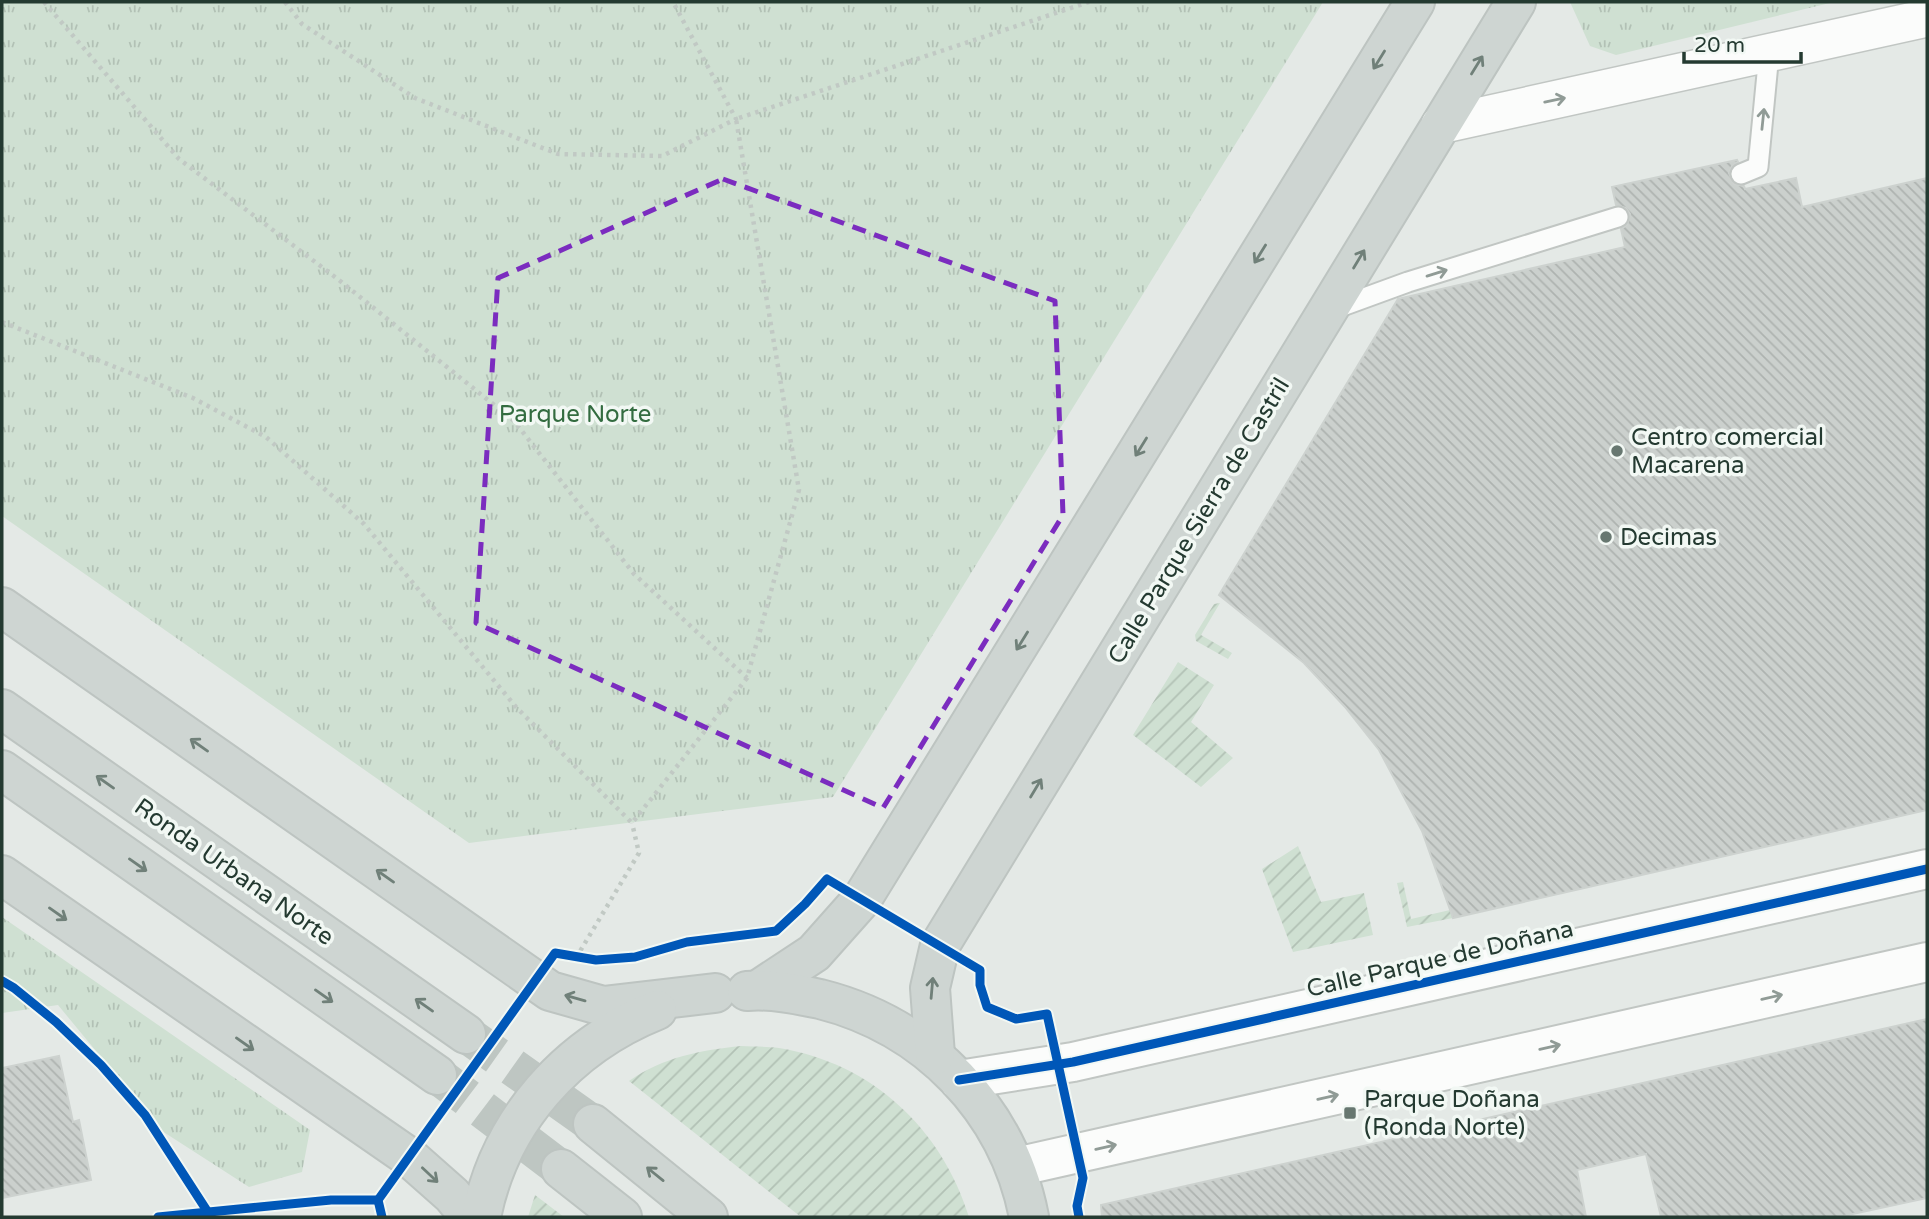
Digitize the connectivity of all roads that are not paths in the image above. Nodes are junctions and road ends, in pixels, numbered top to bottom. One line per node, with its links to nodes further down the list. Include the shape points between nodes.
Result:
1 (1415, 2): 15 (main road, one-way to 15, via 862,899 814,953)
2 (1516, 2): 5 (main road, Calle Parque Sierra de Castril, one-way to 2)
3 (1927, 18): 4 (street)
4 (1769, 53): 5 (street, one-way to 4); 6 (lane, one-way to 4, via 1758,167)
5 (1440, 125): 8 (main road, Calle Parque Sierra de Castril, one-way to 5)
6 (1741, 174)
7 (1618, 216): 8 (lane, one-way to 7)
8 (1326, 312): 18 (main road, Calle Parque Sierra de Castril, one-way to 8, via 930,988 940,945)
9 (2, 607): 16 (main road, one-way to 9, via 603,1006 550,991)
10 (2, 709): 17 (main road, Ronda Urbana Norte, one-way to 10)
11 (2, 770): 19 (main road, Ronda Urbana Norte, one-way to 19)
12 (1927, 869): 18 (street, Calle Parque de Doñana, via 1073,1062)
13 (2, 875): 23 (main road, one-way to 23, via 409,1157)
14 (1927, 962): 21 (street, one-way to 14)
15 (758, 990): 16 (main road); 18 (main road, via 800,994 878,1019)
16 (715, 993): 24 (main road, via 637,1018 598,1040 563,1068 511,1133)
17 (466, 1034)
18 (947, 1068): 21 (main road, via 997,1129)
19 (437, 1075)
20 (593, 1124): 26 (main road, one-way to 20)
21 (1016, 1167): 27 (main road)
22 (561, 1169): 25 (main road)
23 (470, 1217)
24 (481, 1217)
25 (622, 1217)
26 (708, 1217)
27 (1029, 1217)

